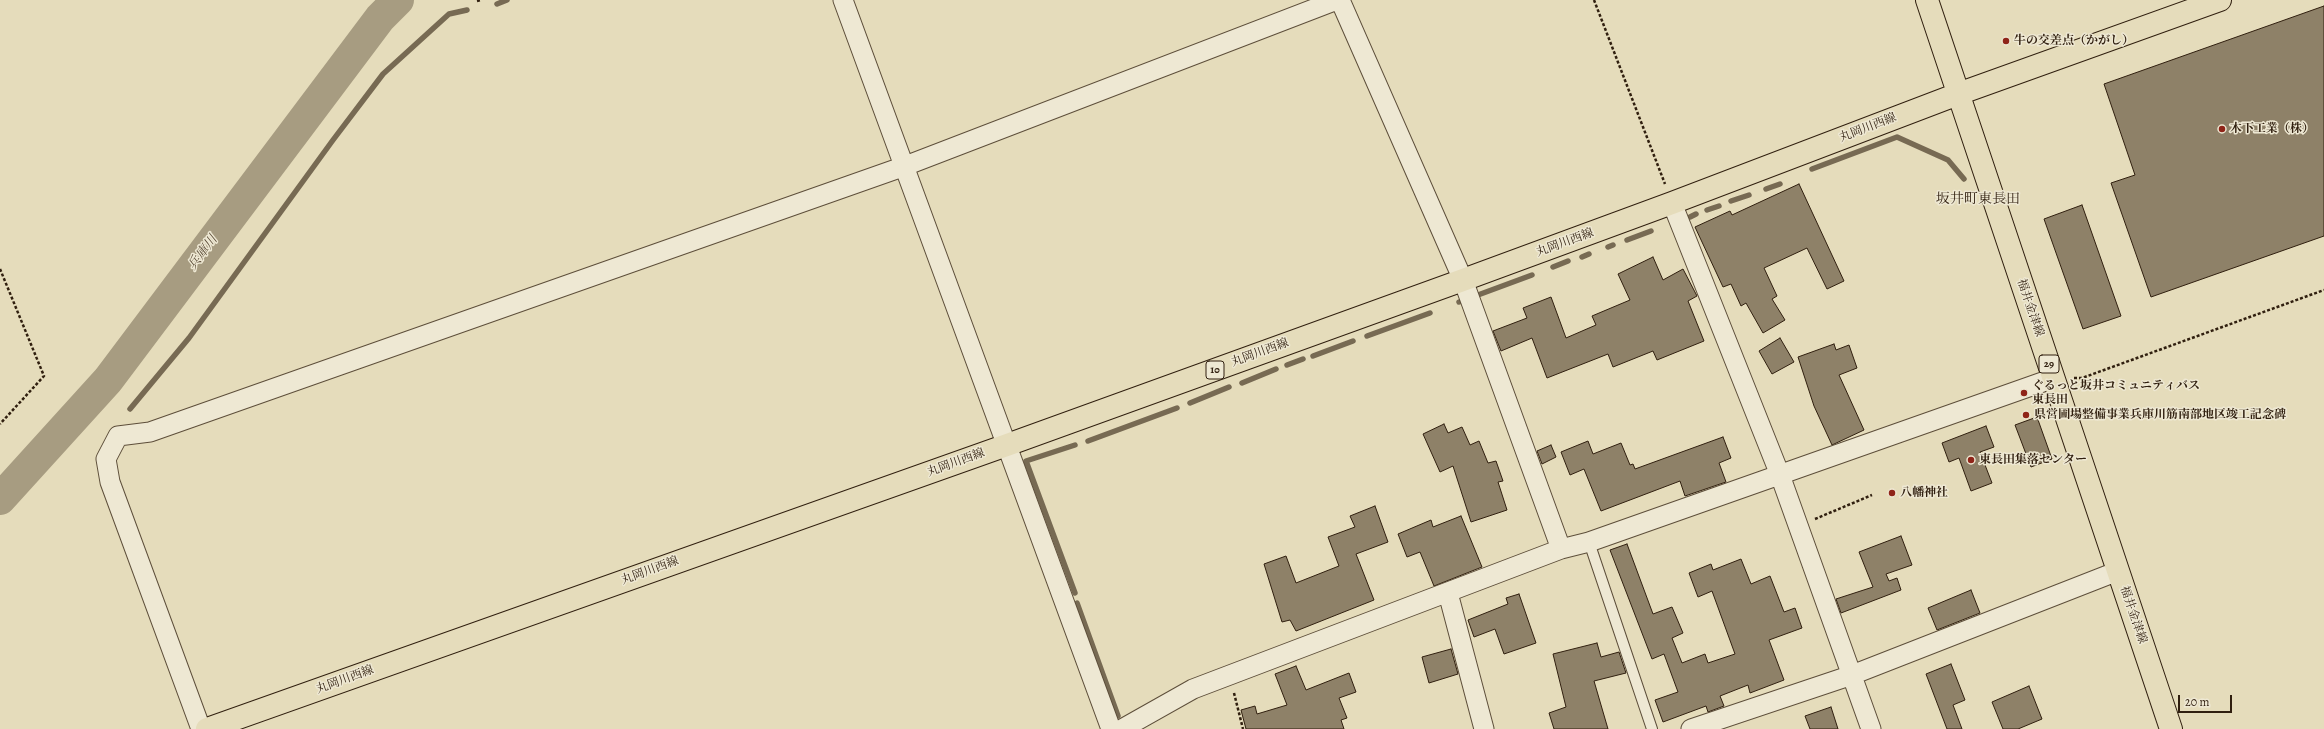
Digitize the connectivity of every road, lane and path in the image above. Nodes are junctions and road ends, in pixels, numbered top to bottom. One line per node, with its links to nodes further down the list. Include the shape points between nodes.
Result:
1 (843, 0): 7 (street)
2 (1338, 0): 7 (street); 10 (street)
3 (1594, 0): 8 (path)
4 (1927, 0): 6 (main road, 福井金津線 / 29)
5 (2220, 0): 6 (main road, 丸岡川西線 / 10)
6 (1958, 94): 8 (main road, 丸岡川西線 / 10); 12 (main road, 福井金津線 / 29)
7 (905, 166): 14 (street); 25 (street, via 150,432 118,436 106,459 110,482)
8 (1672, 203): 10 (main road, 丸岡川西線 / 10); 15 (street)
9 (0, 269): 13 (path, via 44,376)
10 (1463, 280): 14 (main road, 丸岡川西線 / 10); 19 (street)
11 (2324, 290): 12 (path, via 2082,378)
12 (2054, 378): 15 (street); 20 (main road, 福井金津線 / 29)
13 (0, 424)
14 (1007, 445): 26 (main road, 丸岡川西線 / 10); 27 (street)
15 (1780, 475): 17 (street); 18 (street)
16 (1872, 495): 17 (path)
17 (1798, 527): 22 (street)
18 (1589, 542): 19 (street); 31 (lane)
19 (1561, 549): 21 (street)
20 (2118, 571): 22 (street); 33 (main road, 福井金津線 / 29)
21 (1448, 593): 23 (street); 30 (street)
22 (1852, 675): 24 (street); 32 (street)
23 (1229, 676): 28 (street, via 1193,689); 29 (path)
24 (1703, 727)
25 (202, 729)
26 (207, 729)
27 (1111, 729)
28 (1122, 729)
29 (1243, 729)
30 (1484, 729)
31 (1652, 729)
32 (1871, 729)
33 (2171, 729)

